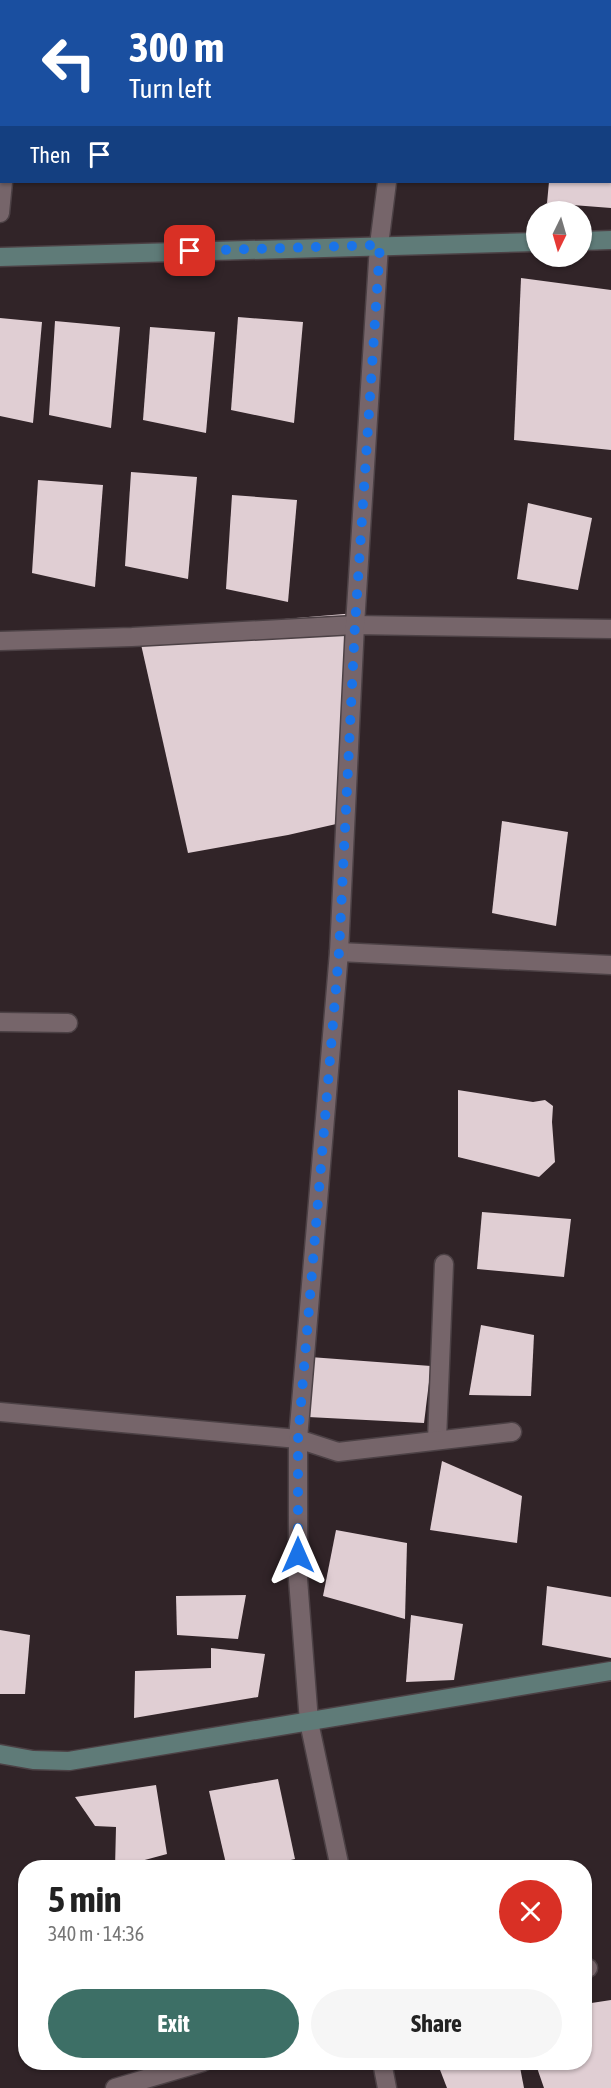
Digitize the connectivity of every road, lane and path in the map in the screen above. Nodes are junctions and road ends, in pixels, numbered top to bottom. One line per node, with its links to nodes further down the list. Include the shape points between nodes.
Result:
1 (3, 183): 3 (street)
2 (387, 183): 7 (street)
3 (0, 213)
4 (611, 240): 5 (street)
5 (592, 241)
6 (526, 242): 7 (street)
7 (380, 245): 8 (street); 9 (street)
8 (0, 257)
9 (355, 625): 10 (street); 11 (street); 12 (street)
10 (611, 629)
11 (0, 640)
12 (339, 952): 13 (street); 19 (street)
13 (611, 965)
14 (0, 1022): 15 (street)
15 (68, 1023)
16 (444, 1264): 20 (street)
17 (0, 1412): 19 (street)
18 (512, 1432): 20 (street)
19 (298, 1439): 20 (street, via 338,1452); 22 (street, via 298,1579)
20 (437, 1440)
21 (611, 1671): 22 (street)
22 (309, 1722): 23 (street, via 69,1761); 24 (street)
23 (0, 1754)
24 (338, 1860)
25 (176, 2070): 27 (street)
26 (384, 2070): 28 (street)
27 (115, 2088)
28 (387, 2088)

